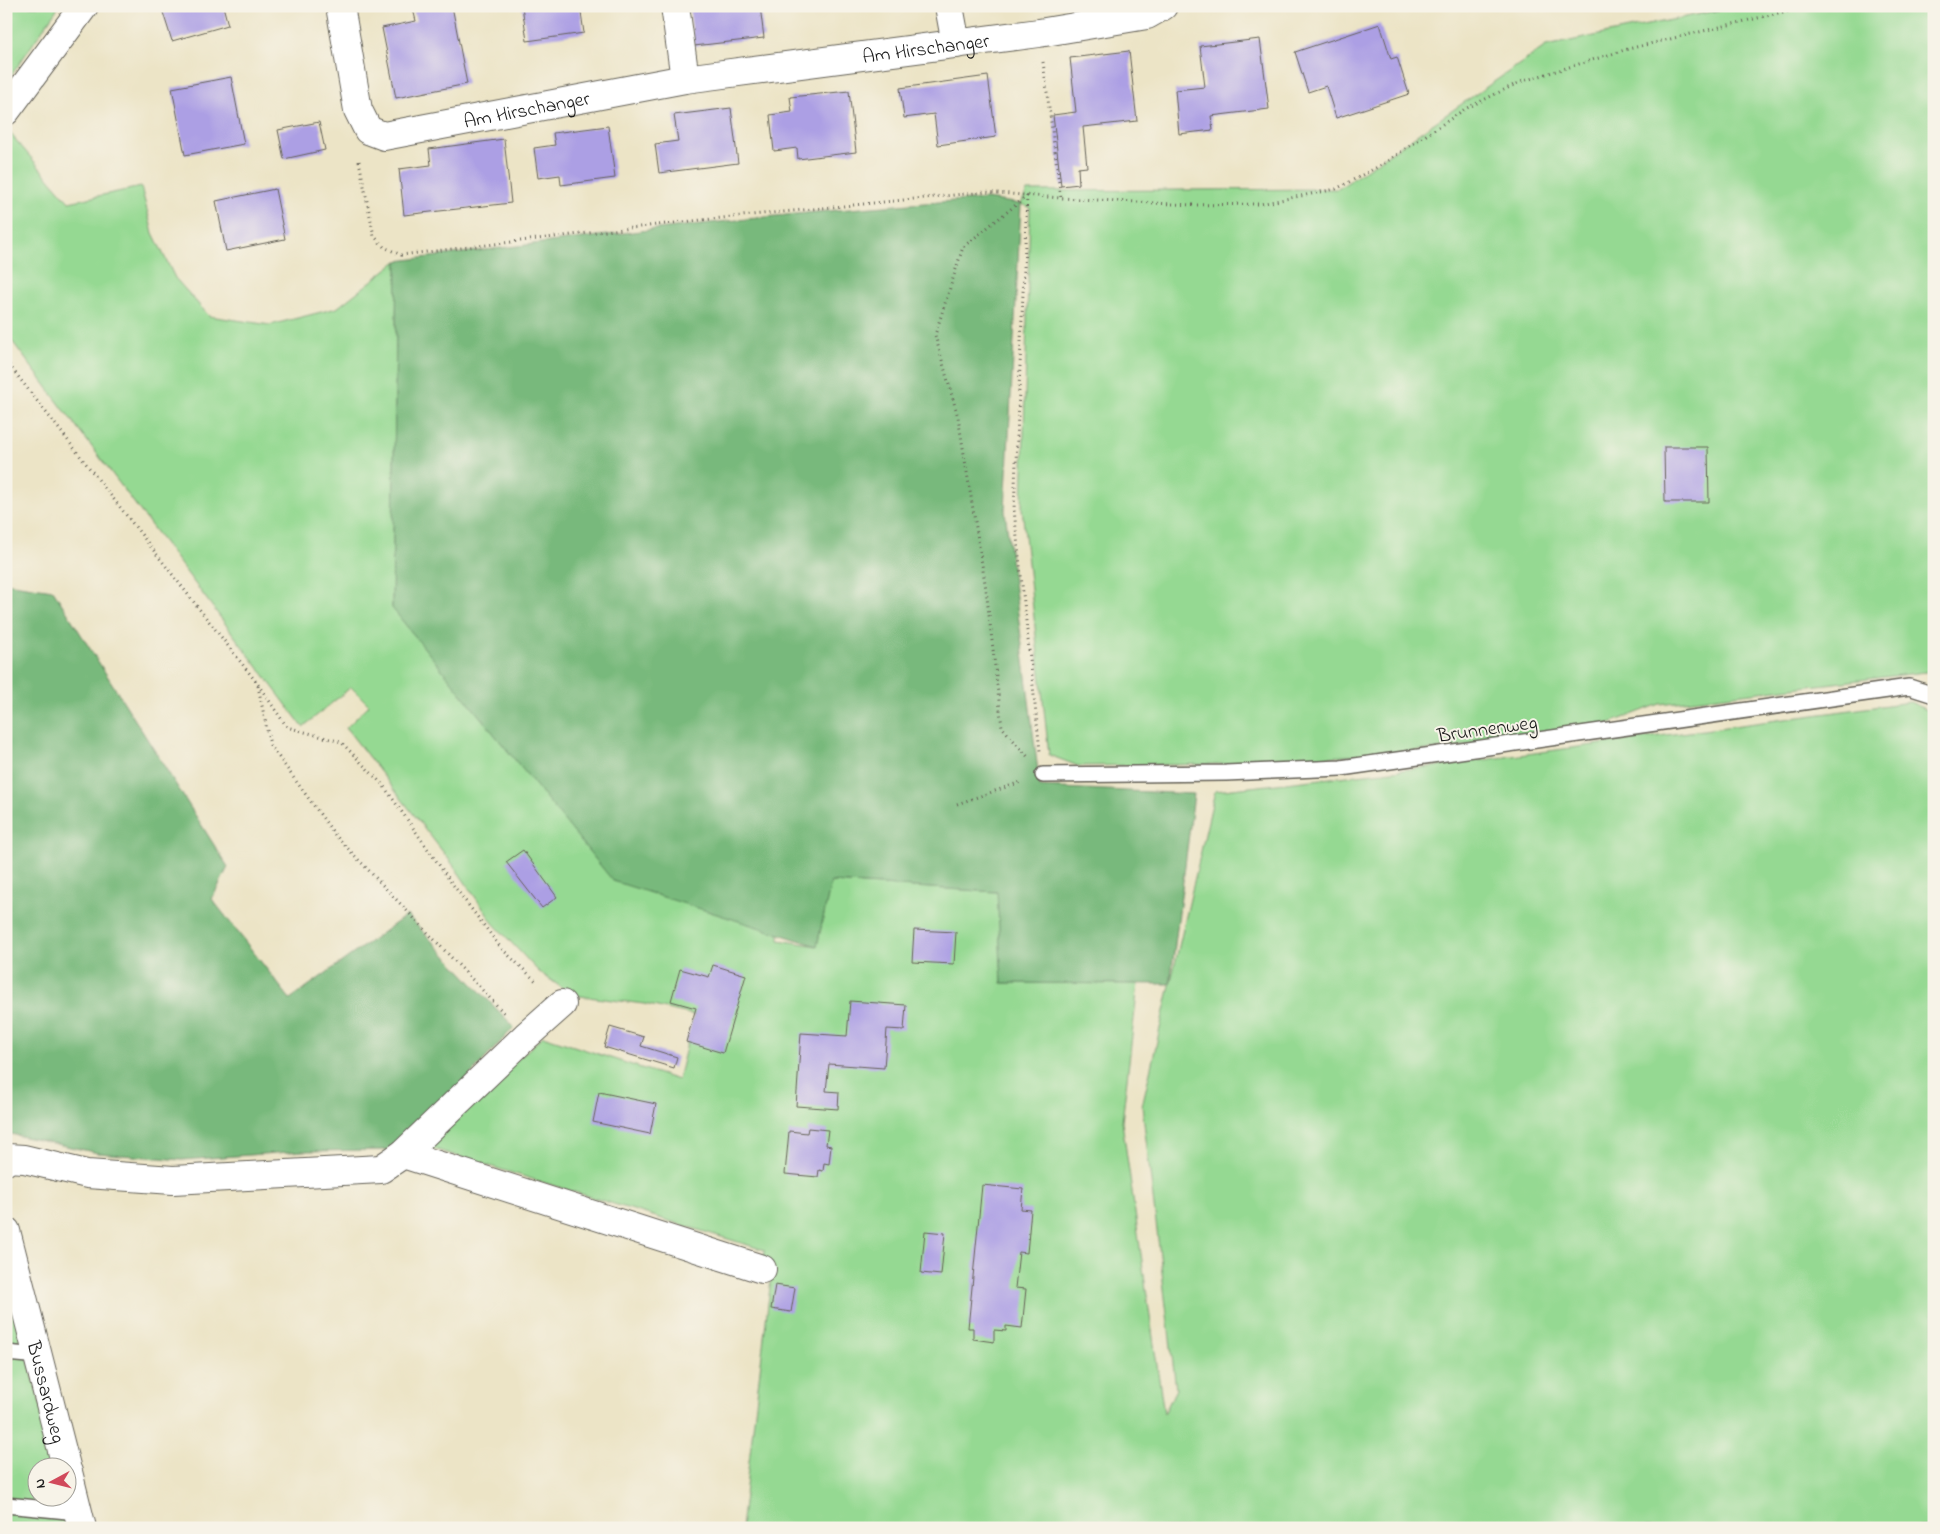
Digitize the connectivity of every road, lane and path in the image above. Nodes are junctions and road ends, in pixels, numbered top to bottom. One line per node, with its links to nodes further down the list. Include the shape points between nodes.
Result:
1 (84, 6): 10 (street)
2 (340, 6): 11 (street, via 358,110)
3 (675, 6): 9 (street)
4 (949, 6): 8 (street)
5 (1163, 6): 7 (street, Am Hirschanger, via 1147,15)
6 (1808, 6): 13 (path, via 1628,49 1520,82 1465,109 1383,164 1336,189 1260,204 1192,205)
7 (1039, 33): 8 (street, Am Hirschanger); 13 (path)
8 (956, 44): 9 (street, Am Hirschanger)
9 (685, 78): 11 (street, Am Hirschanger, via 384,136)
10 (6, 110)
11 (368, 130): 12 (path, via 358,155 374,236 384,247 401,255 691,221 985,192)
12 (1027, 196): 13 (path); 17 (path, via 1014,510); 17 (path, via 963,246 935,335 958,416 986,590 1002,727)
13 (1061, 198)
14 (6, 361): 15 (path)
15 (257, 683): 19 (path, via 288,727 341,742 383,785 501,948); 20 (path, via 270,745 335,836)
16 (1934, 695): 17 (lane, Brunnenweg, via 1909,687 1341,768)
17 (1043, 775): 18 (path)
18 (958, 804)
19 (562, 1004): 20 (street)
20 (526, 1036): 21 (street)
21 (403, 1154): 22 (street, via 381,1169 173,1180 87,1174 24,1158 7,1158); 24 (street)
22 (6, 1161)
23 (6, 1231): 26 (street, Bussardweg)
24 (762, 1269)
25 (6, 1354): 26 (lane)
26 (38, 1356): 27 (street, Bussardweg)
27 (63, 1456)
28 (6, 1505): 30 (lane)
29 (76, 1506): 30 (street, Bussardweg)
30 (80, 1520)

